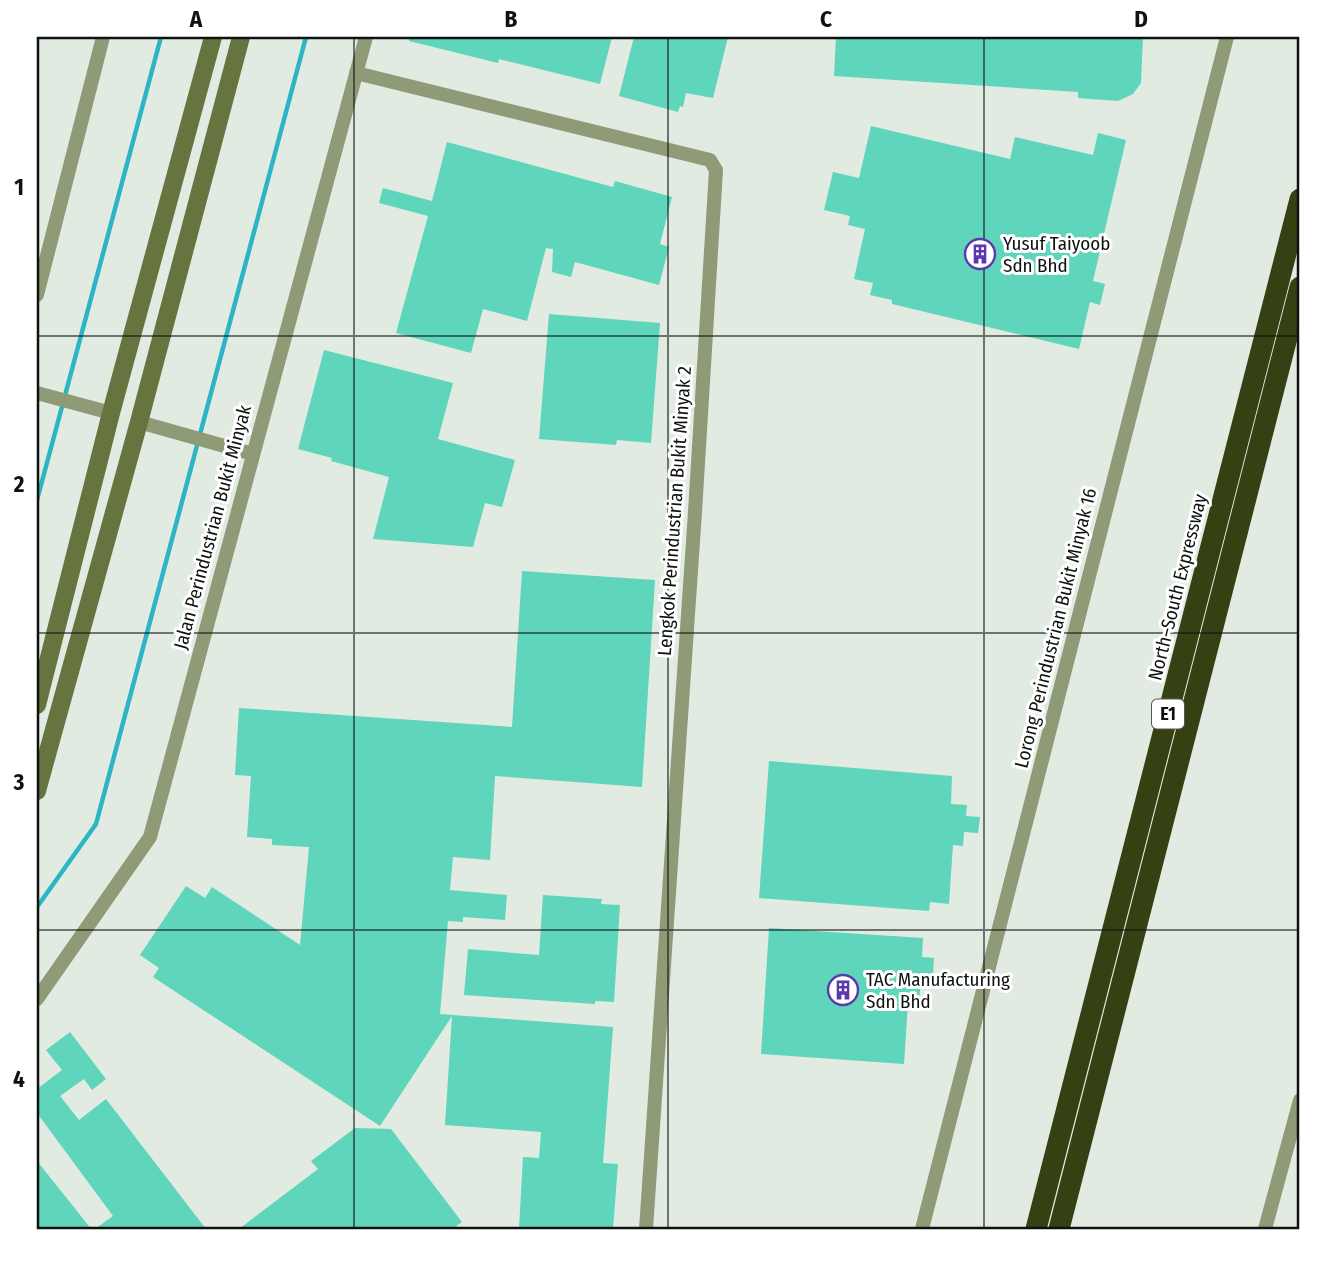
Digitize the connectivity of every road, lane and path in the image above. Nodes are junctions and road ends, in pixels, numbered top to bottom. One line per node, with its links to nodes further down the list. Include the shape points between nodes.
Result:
1 (103, 37): 9 (street)
2 (213, 37): 11 (main road)
3 (241, 37): 12 (main road)
4 (366, 37): 6 (street, Jalan Perindustrian Bukit Minyak)
5 (1227, 37): 19 (street, Lorong Perindustrian Bukit Minyak 16)
6 (356, 73): 13 (street, Jalan Perindustrian Bukit Minyak); 18 (street, Lengkok Perindustrian Bukit Minyak 2, via 710,160 716,170)
7 (1300, 199): 20 (highway, North–South Expressway / E1)
8 (1300, 287): 21 (highway, E1)
9 (37, 295)
10 (37, 393): 11 (street)
11 (104, 411): 14 (main road)
12 (146, 424): 13 (street); 15 (main road)
13 (247, 451): 16 (street, Jalan Perindustrian Bukit Minyak, via 150,837)
14 (37, 705)
15 (37, 791)
16 (37, 999)
17 (1300, 1100): 22 (street)
18 (646, 1229)
19 (922, 1229)
20 (1036, 1229)
21 (1059, 1229)
22 (1265, 1229)

